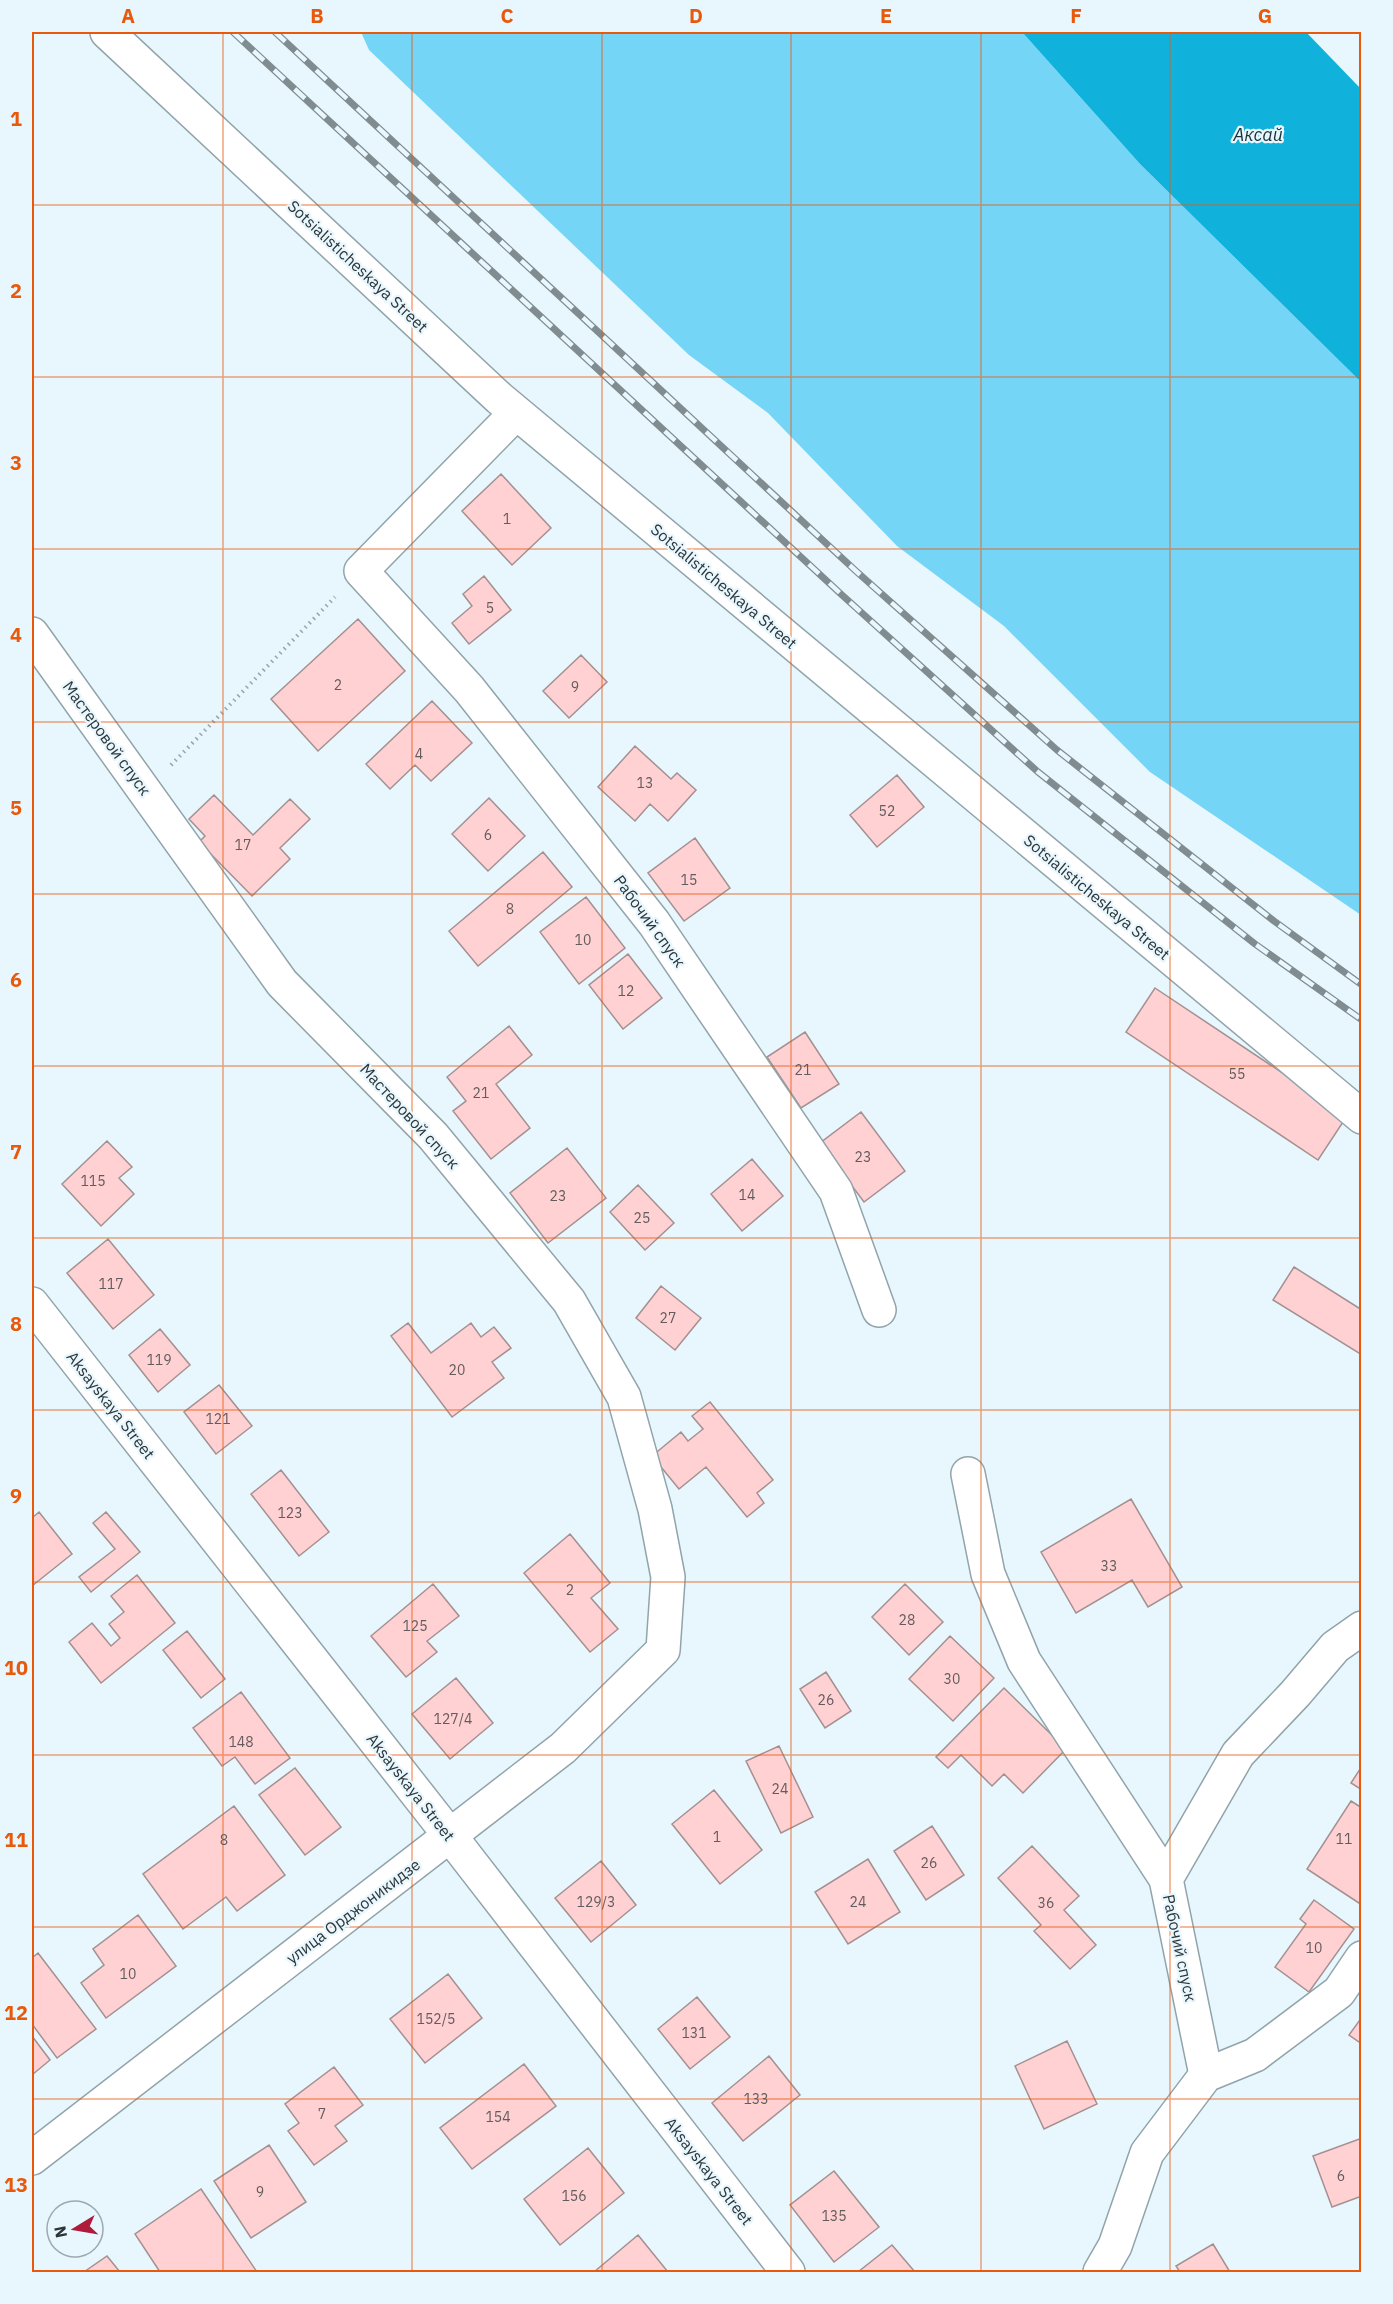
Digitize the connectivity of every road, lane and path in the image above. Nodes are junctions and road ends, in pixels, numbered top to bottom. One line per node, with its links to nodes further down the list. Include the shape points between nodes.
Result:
1 (107, 32): 2 (street, Sotsialisticheskaya Street)
2 (516, 413): 3 (street); 6 (street, Sotsialisticheskaya Street)
3 (361, 571): 5 (path); 8 (street, Рабочий спуск, via 469,689 654,923 836,1191)
4 (32, 634): 5 (street, Мастеровой спуск)
5 (145, 791): 11 (street, Мастеровой спуск, via 282,982 433,1136 569,1301 624,1397 655,1509 668,1577)
6 (1362, 1117)
7 (32, 1304): 12 (street, Aksayskaya Street)
8 (879, 1310)
9 (968, 1474): 13 (street, via 988,1574 1024,1661)
10 (1362, 1628): 13 (street, Рабочий спуск, via 1335,1647 1238,1754)
11 (663, 1650): 12 (street, улица Орджоникидзе, via 563,1748)
12 (450, 1837): 16 (street, улица Орджоникидзе); 17 (street, Aksayskaya Street)
13 (1166, 1879): 15 (street, Рабочий спуск)
14 (1362, 1958): 15 (street, via 1339,1992 1255,2055)
15 (1206, 2075): 18 (street, via 1147,2153 1115,2246)
16 (32, 2158)
17 (788, 2272)
18 (1100, 2272)

